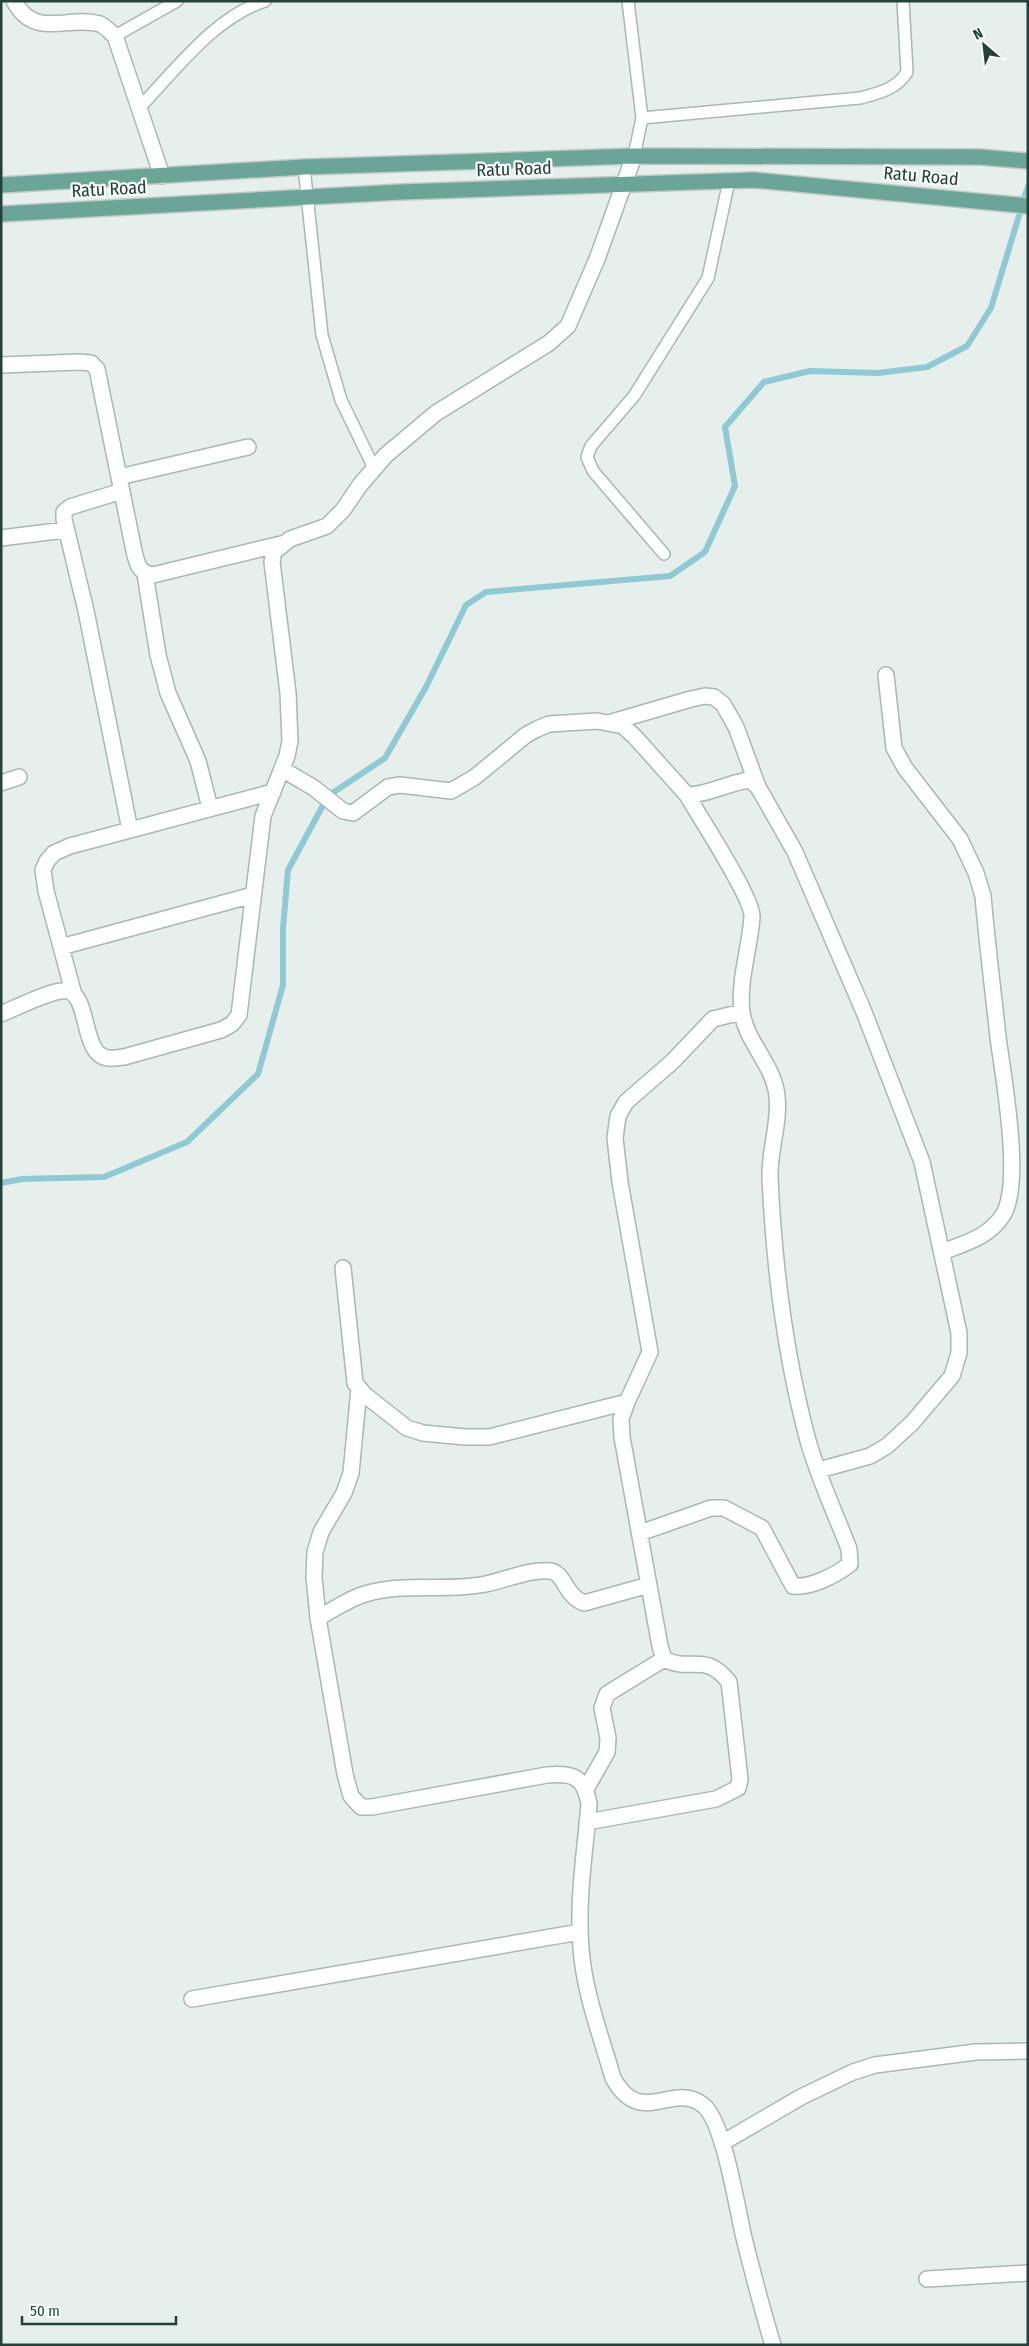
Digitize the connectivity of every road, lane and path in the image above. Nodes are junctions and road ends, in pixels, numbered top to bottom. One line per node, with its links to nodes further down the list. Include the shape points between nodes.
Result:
1 (14, 1): 6 (street, via 19,11 32,22 85,22 102,25)
2 (177, 1): 6 (lane)
3 (265, 1): 7 (lane, via 234,14 217,27)
4 (628, 1): 8 (lane)
5 (903, 1): 8 (lane, via 907,72 902,81 885,91 860,98)
6 (115, 36): 7 (street)
7 (138, 108): 12 (street)
8 (642, 118): 9 (lane)
9 (634, 156): 10 (main road, Ratu Road, via 980,157); 11 (main road, Ratu Road); 14 (street)
10 (1028, 161)
11 (304, 167): 12 (main road, Ratu Road); 16 (lane)
12 (162, 176): 15 (main road, Ratu Road)
13 (729, 181): 14 (main road, Ratu Road); 17 (main road, Ratu Road, via 754,180); 26 (lane, via 708,278 634,396 591,446 586,457 593,471)
14 (624, 184): 16 (main road, Ratu Road); 21 (street, via 568,326 549,343 436,413)
15 (1, 185)
16 (308, 197): 18 (main road, Ratu Road); 21 (lane, via 322,335 340,400)
17 (1028, 206)
18 (1, 214)
19 (1, 364): 22 (street, via 91,363 97,369)
20 (248, 447): 22 (street)
21 (374, 468): 25 (street, via 344,510 327,526)
22 (121, 484): 23 (street, via 70,507 64,512); 27 (street, via 138,567)
23 (65, 530): 24 (street); 37 (street, via 86,612)
24 (1, 538)
25 (281, 544): 27 (street, via 153,575); 30 (street, via 274,552 272,562 288,693 290,741)
26 (664, 554)
27 (145, 574): 36 (street, via 158,655 168,693 198,762)
28 (886, 675): 43 (street, via 894,748 910,775 960,840 983,896 1011,1146 1010,1190 1004,1213 993,1228 977,1239)
29 (612, 722): 30 (street, via 549,724 526,735 475,777 451,791 400,785 388,787 353,813 330,803 314,788); 33 (street, via 691,699 714,697 723,704 736,727); 35 (street, via 635,736)
30 (282, 769): 34 (street)
31 (19, 777): 32 (street)
32 (1, 783)
33 (758, 787): 35 (street, via 750,780 739,781 696,795); 43 (street, via 794,852 867,1021 922,1162)
34 (273, 792): 36 (street); 38 (street, via 263,816)
35 (687, 794): 41 (street, via 748,901 752,915)
36 (210, 808): 37 (street)
37 (130, 830): 39 (street, via 70,846 54,853 47,861 43,870 46,891)
38 (253, 895): 39 (street); 40 (street, via 242,1000 239,1014 232,1024 141,1052 108,1058 94,1048)
39 (61, 947): 40 (street)
40 (74, 995): 42 (street, via 68,991 57,992)
41 (742, 1012): 46 (street, via 713,1019 672,1062 626,1102 618,1116 615,1138 620,1182 650,1352); 47 (street, via 777,1094 778,1116 770,1177 780,1294 807,1439)
42 (1, 1014)
43 (942, 1252): 47 (street, via 959,1333 959,1353 952,1376 912,1423 887,1446 870,1456)
44 (343, 1268): 45 (street, via 353,1376)
45 (359, 1389): 46 (street, via 407,1428 464,1437 489,1437); 50 (street, via 351,1473 344,1493 321,1532 315,1552)
46 (627, 1402): 48 (street, via 622,1419 622,1437)
47 (819, 1470): 48 (street, via 849,1549 850,1564 840,1572 802,1587 793,1586 762,1528 724,1508 711,1508)
48 (640, 1533): 49 (street)
49 (649, 1585): 50 (street, via 584,1603 574,1599 560,1575 551,1571 537,1572 467,1587 384,1590 364,1594); 51 (street)
50 (318, 1618): 52 (street, via 345,1774 351,1796 361,1807 547,1775 567,1774 580,1780)
51 (664, 1659): 52 (street, via 607,1694 602,1708 608,1738 607,1752); 53 (street, via 674,1664 700,1662 712,1666 729,1682 740,1778 738,1788 716,1799)
52 (586, 1789): 53 (street, via 589,1804)
53 (587, 1822): 54 (street)
54 (580, 1932): 55 (street); 57 (street, via 585,1977 619,2090 640,2103 692,2099 703,2104 712,2115)
55 (192, 1999)
56 (1028, 2051): 57 (street, via 976,2052 853,2072 801,2097)
57 (722, 2143): 60 (street)
58 (1028, 2273): 59 (street)
59 (927, 2279)
60 (773, 2345)

